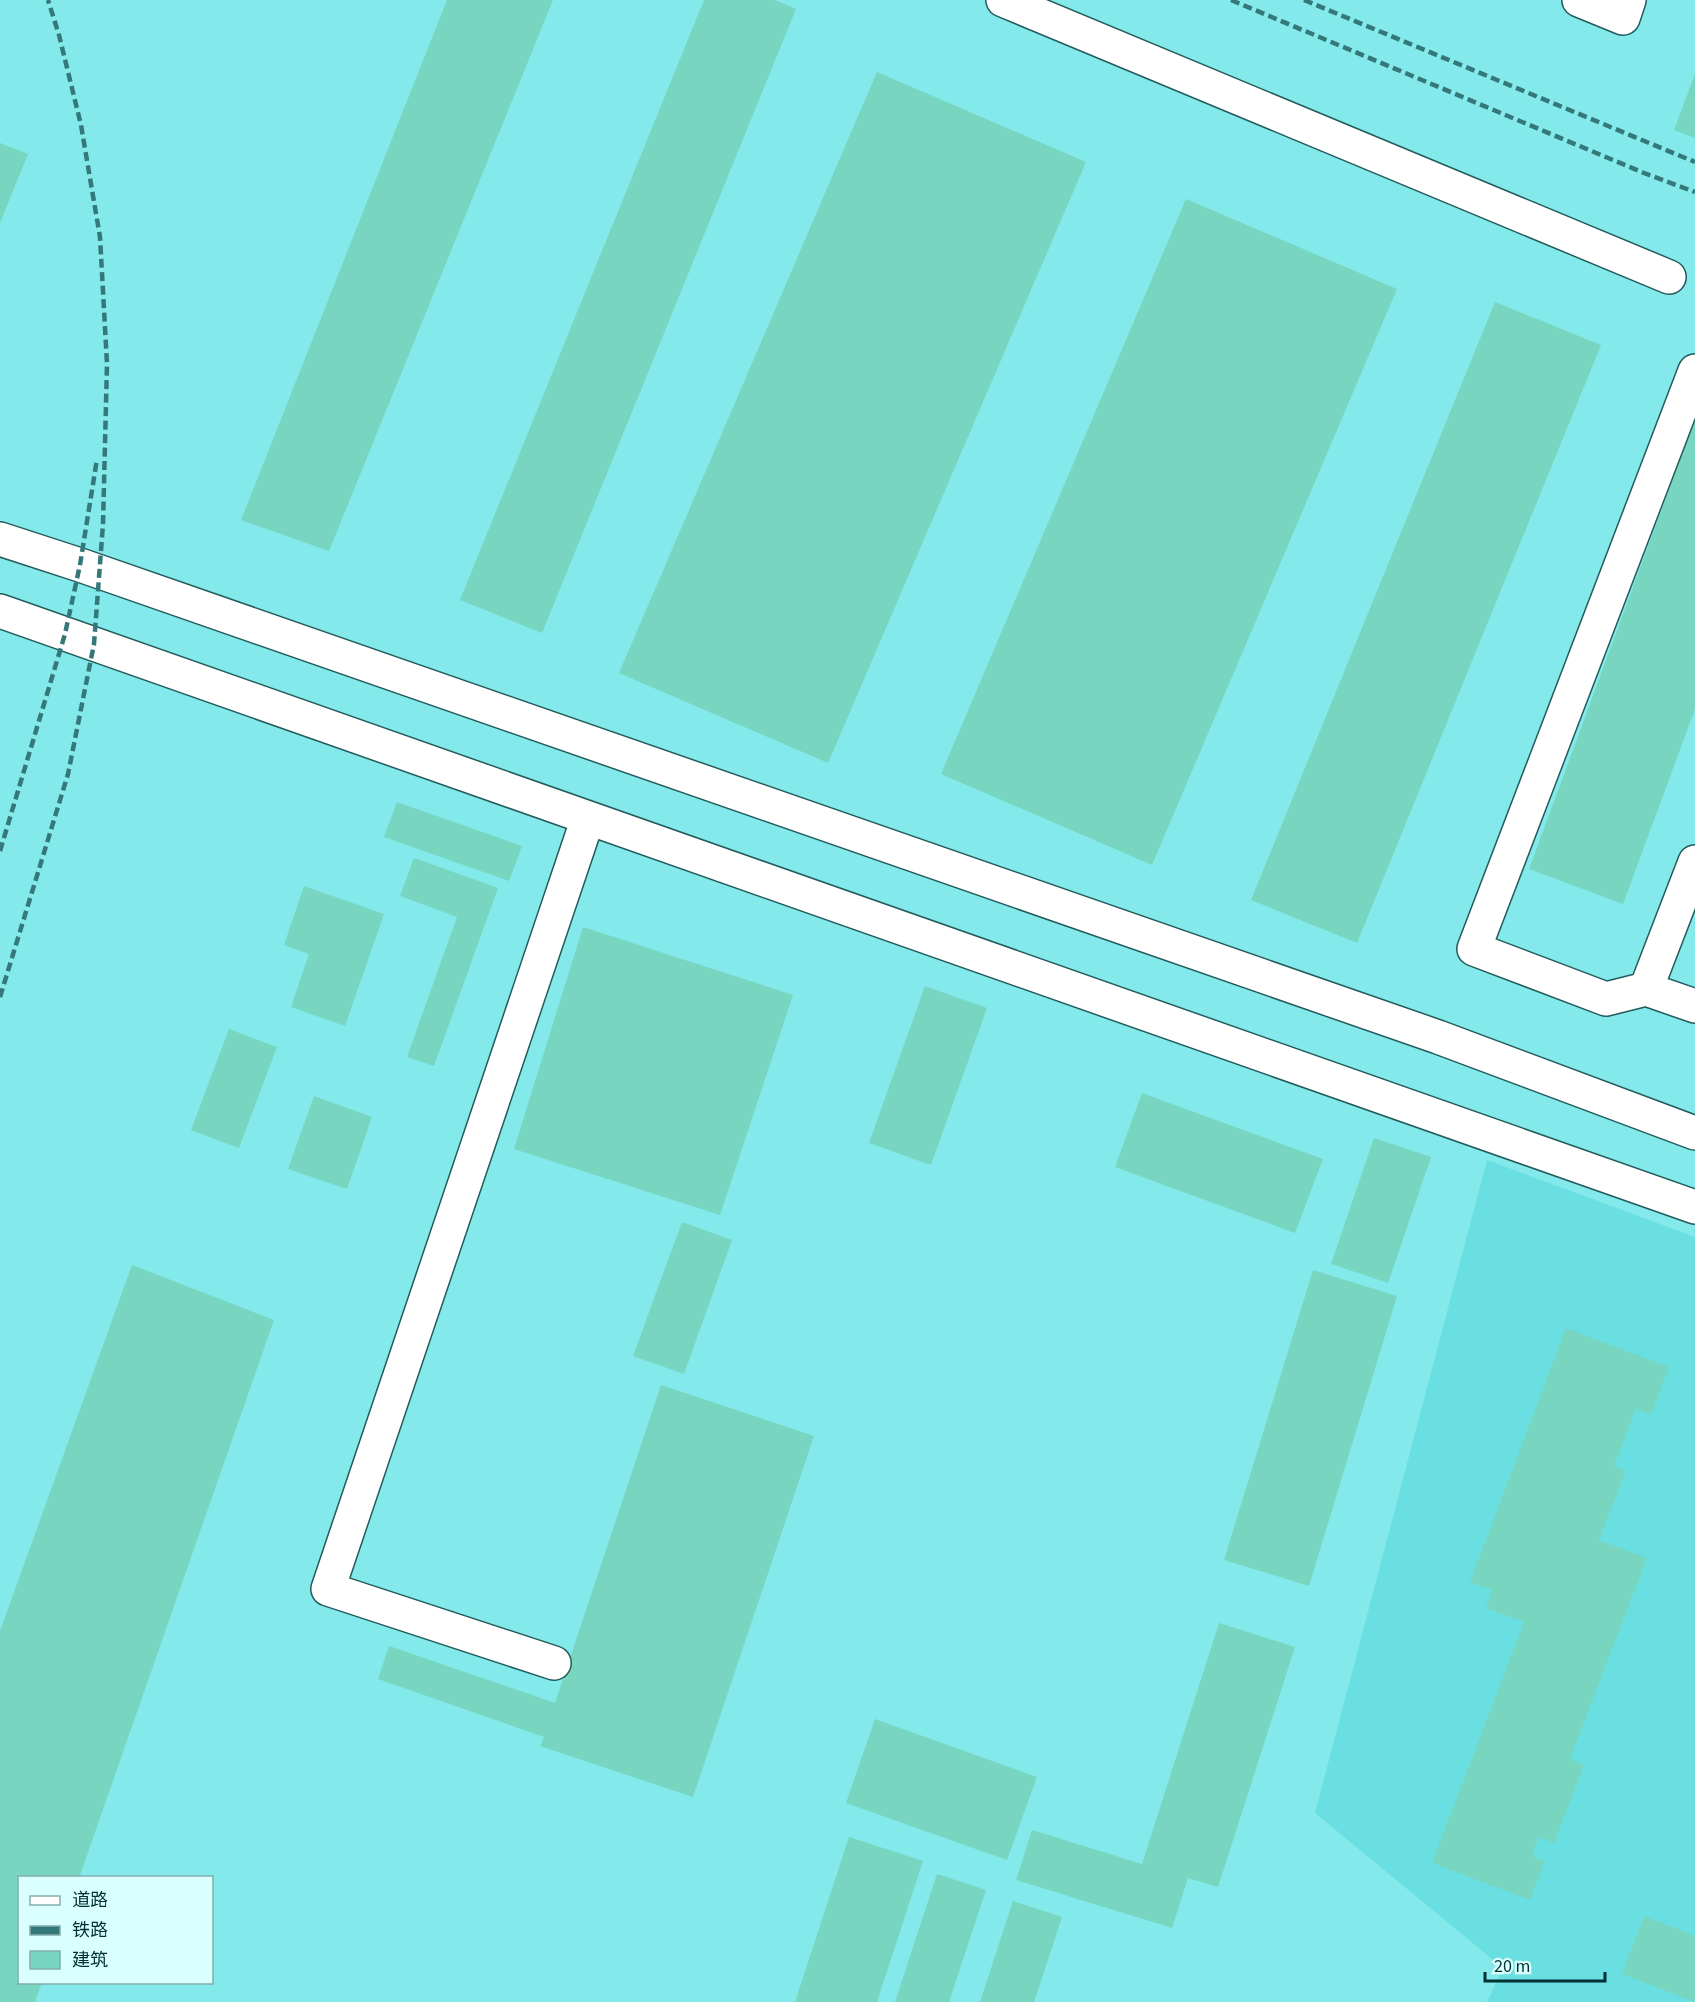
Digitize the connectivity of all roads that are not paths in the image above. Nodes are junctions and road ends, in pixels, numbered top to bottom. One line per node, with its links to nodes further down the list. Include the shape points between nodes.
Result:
1 (1003, 0): 4 (street)
2 (1579, 0): 3 (street, via 1623,18)
3 (1629, 0)
4 (1670, 277)
5 (1695, 371): 10 (street, via 1474,949 1606,999)
6 (0, 539): 12 (street, via 1438,1037)
7 (0, 611): 8 (street)
8 (588, 818): 13 (street); 14 (street, via 328,1589)
9 (1695, 862): 10 (street)
10 (1646, 989): 11 (street)
11 (1695, 1006)
12 (1695, 1133)
13 (1695, 1207)
14 (554, 1663)

